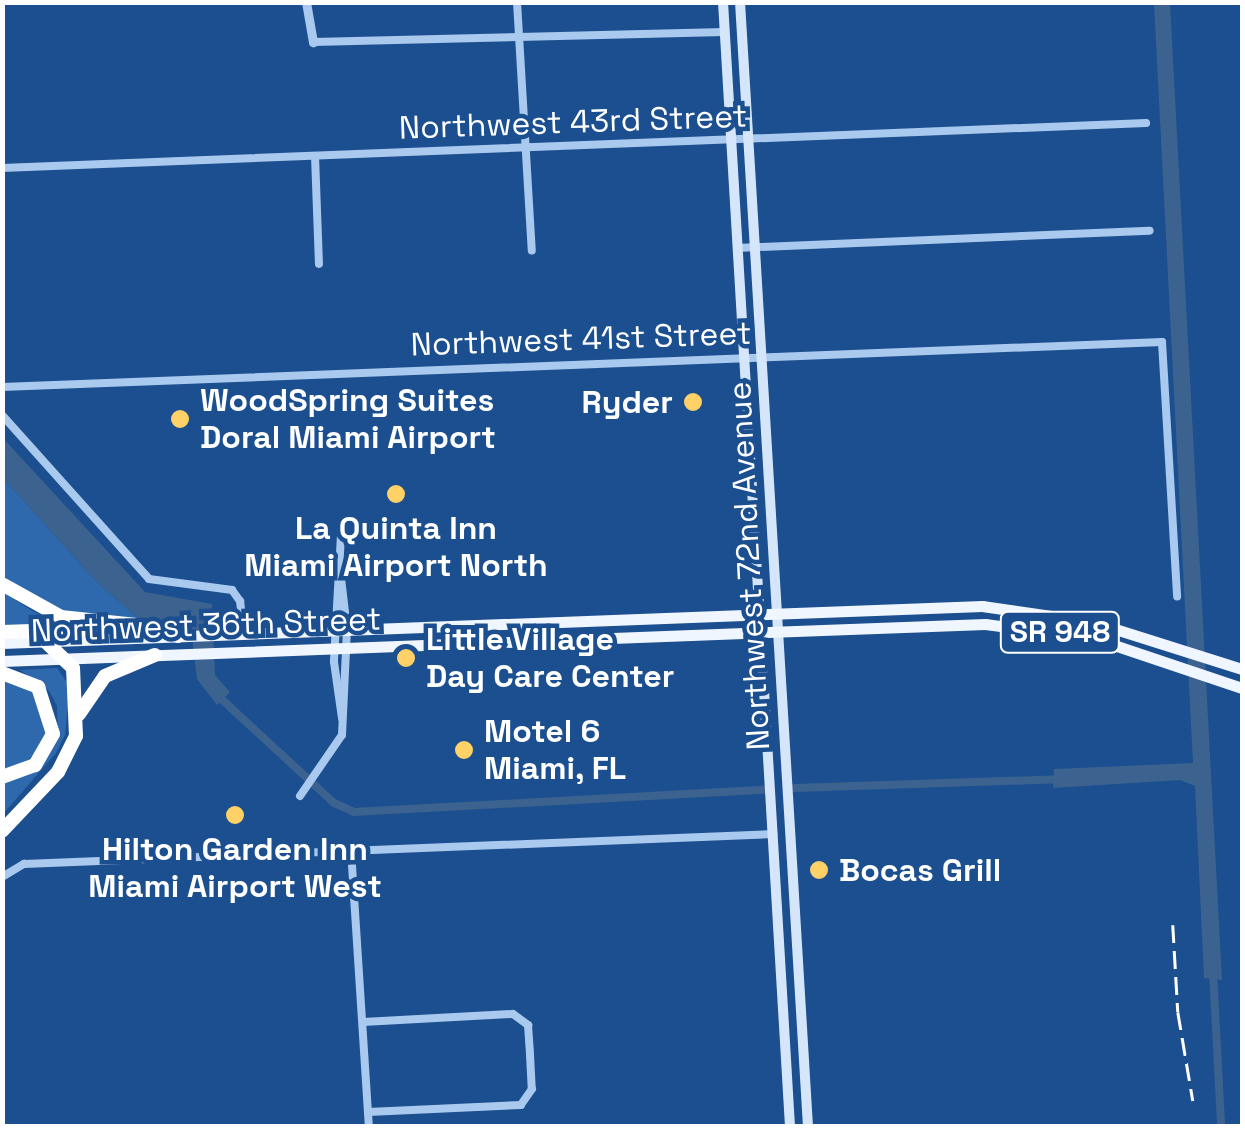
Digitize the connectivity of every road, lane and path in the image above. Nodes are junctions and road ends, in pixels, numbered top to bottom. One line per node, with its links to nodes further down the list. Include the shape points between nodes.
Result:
1 (306, 2): 8 (street)
2 (517, 2): 7 (street)
3 (723, 2): 6 (main road, Northwest 72nd Avenue)
4 (740, 2): 5 (main road, Northwest 72nd Avenue)
5 (741, 18): 6 (main road); 11 (main road, Northwest 72nd Avenue)
6 (725, 32): 7 (street); 10 (main road, Northwest 72nd Avenue)
7 (519, 40): 8 (street); 12 (street)
8 (313, 42)
9 (1146, 123): 11 (street, Northwest 43rd Street)
10 (730, 141): 11 (street, Northwest 43rd Street); 12 (street, Northwest 43rd Street); 16 (main road, Northwest 72nd Avenue)
11 (748, 141): 17 (main road, Northwest 72nd Avenue)
12 (527, 149): 13 (street, Northwest 43rd Street); 18 (street)
13 (315, 156): 14 (street, Northwest 43rd Street); 19 (street)
14 (2, 168)
15 (1150, 231): 17 (street)
16 (737, 248): 17 (street); 20 (main road, Northwest 72nd Avenue)
17 (755, 248): 21 (main road, Northwest 72nd Avenue)
18 (532, 251)
19 (319, 264)
20 (745, 357): 21 (street, Northwest 41st Street); 22 (street, Northwest 41st Street); 28 (main road, Northwest 72nd Avenue)
21 (762, 357): 26 (street, Northwest 41st Street, via 1162,342); 27 (main road, Northwest 72nd Avenue)
22 (2, 387)
23 (2, 416): 35 (street, via 149,580 232,590 240,600)
24 (341, 535): 31 (street)
25 (2, 584): 29 (highway, via 52,614)
26 (1178, 597)
27 (777, 612): 28 (main road, Northwest 36th Street / SR 948); 34 (main road, Northwest 72nd Avenue); 44 (main road, Northwest 36th Street / SR 948, via 1014,608 1165,642)
28 (759, 613): 30 (main road, Northwest 36th Street / SR 948); 33 (main road, Northwest 72nd Avenue)
29 (116, 626): 32 (highway); 36 (highway, via 164,628)
30 (446, 626): 31 (main road, Northwest 36th Street / SR 948); 39 (main road)
31 (342, 630): 35 (main road, Northwest 36th Street / SR 948); 40 (street)
32 (2, 632)
33 (760, 632): 34 (main road, Northwest 36th Street / SR 948); 39 (main road, Northwest 36th Street / SR 948); 51 (main road, Northwest 72nd Avenue)
34 (778, 632): 46 (main road, Northwest 36th Street / SR 948, via 1015,626 1093,638); 54 (main road, Northwest 72nd Avenue)
35 (244, 633): 36 (main road, Northwest 36th Street / SR 948)
36 (178, 636): 37 (main road, Northwest 36th Street)
37 (45, 642): 38 (main road, Northwest 36th Street); 42 (highway)
38 (2, 643)
39 (447, 643): 40 (main road, Northwest 36th Street / SR 948)
40 (341, 646): 41 (main road, Northwest 36th Street / SR 948); 49 (street, via 342,735)
41 (155, 655): 42 (main road, Northwest 36th Street / SR 948); 47 (highway, via 105,676)
42 (68, 658): 43 (main road, Northwest 36th Street / SR 948); 47 (highway)
43 (2, 662)
44 (1242, 669)
45 (2, 673): 48 (highway, via 30,681 45,696 53,734 35,765)
46 (1242, 688)
47 (79, 714): 50 (highway, via 58,772)
48 (2, 777)
49 (302, 793)
50 (2, 831)
51 (773, 834): 52 (street); 55 (main road, Northwest 72nd Avenue)
52 (351, 850): 53 (street, via 24,864); 56 (street)
53 (2, 877)
54 (800, 1004): 55 (main road); 60 (main road, Northwest 72nd Avenue)
55 (783, 1006): 59 (main road, Northwest 72nd Avenue)
56 (363, 1022): 57 (street); 57 (street, via 521,1018 528,1025 527,1100)
57 (368, 1112): 58 (street)
58 (369, 1126)
59 (790, 1126)
60 (808, 1126)

